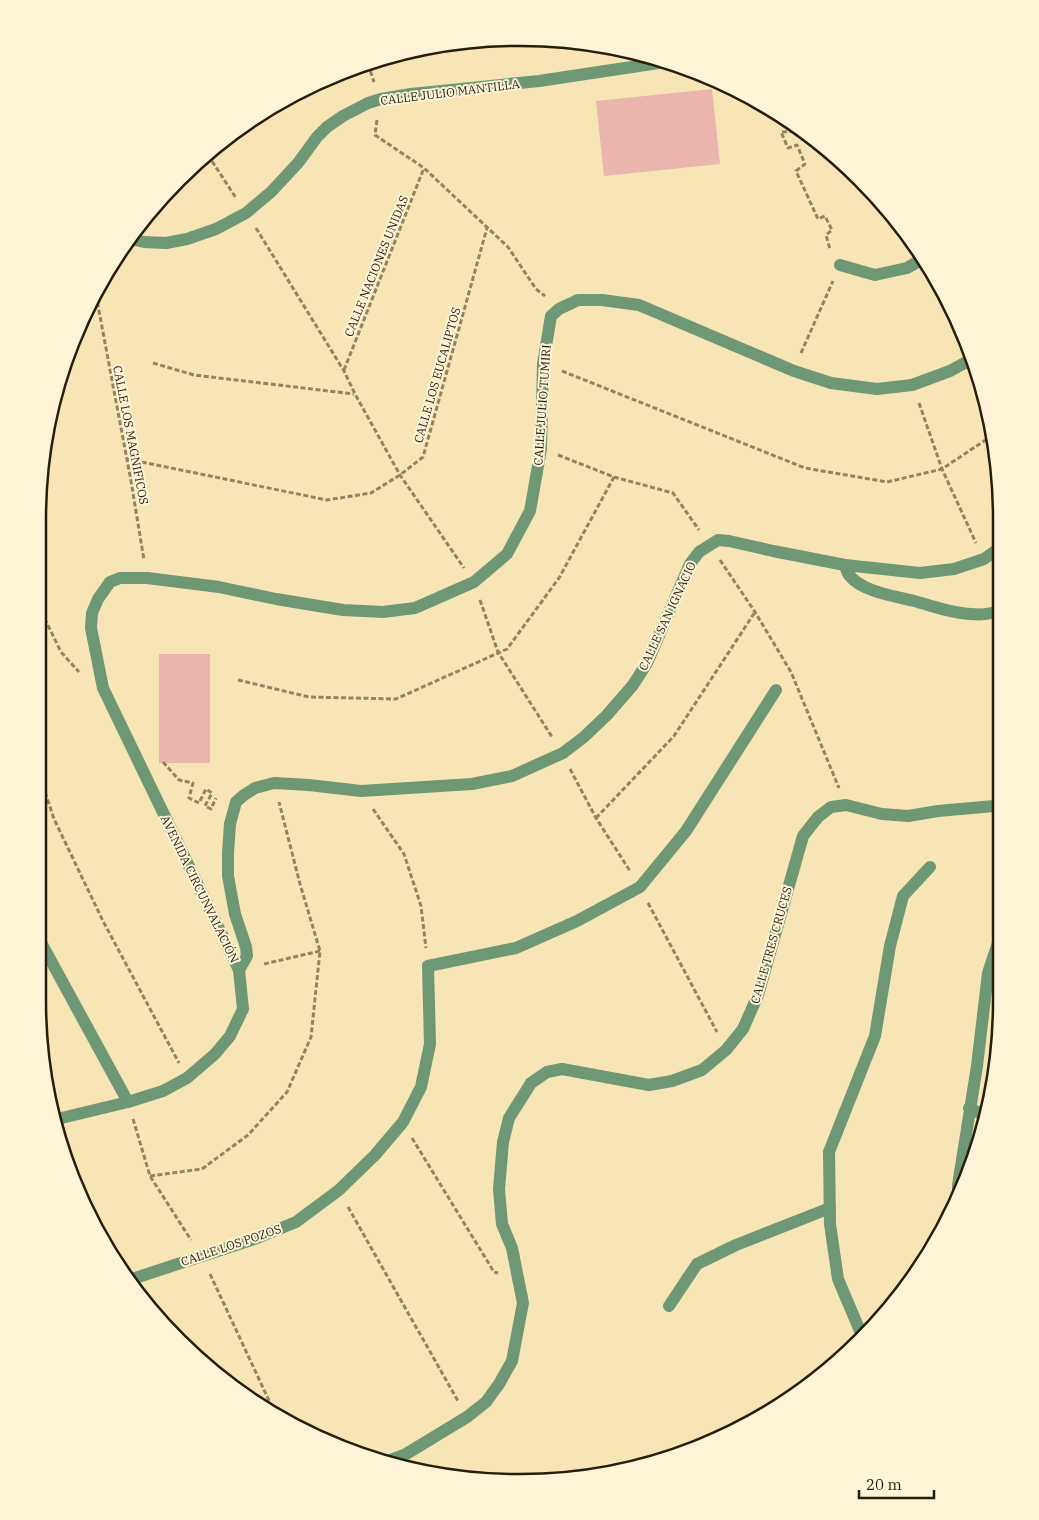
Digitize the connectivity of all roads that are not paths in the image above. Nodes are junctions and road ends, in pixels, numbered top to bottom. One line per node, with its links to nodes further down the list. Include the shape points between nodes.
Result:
1 (650, 64): 2 (street, CALLE JULIO MANTILLA, via 368,103 327,127 271,192 246,213 216,229 187,239 166,243)
2 (137, 241)
3 (916, 263): 4 (street, via 908,268 875,275)
4 (840, 265)
5 (966, 362): 9 (street, CALLE JULIO TUMIRI, via 912,385 877,389 831,383 794,372 639,305 578,300 551,316 543,364 542,449 530,511 507,554 474,582 415,608 383,612 344,610 219,587 120,578 110,582 92,613 90,628)
6 (993, 552): 7 (street, via 954,569 920,573)
7 (845, 565): 8 (street, via 854,580 884,594 945,610); 15 (street, CALLE SAN IGNACIO, via 730,540 718,540 710,545 699,552 690,564 647,663 608,715 563,753 512,776 472,784 361,791 274,783 244,795 236,802 230,824 228,876 235,914 246,947 247,956)
8 (993, 613)
9 (103, 688): 15 (street, AVENIDA CIRCUNVALACIÓN)
10 (776, 690): 22 (street, CALLE LOS POZOS, via 686,831 640,887 577,921 516,948 428,966 430,1044 421,1087 403,1122 375,1155 338,1190 296,1222 258,1238)
11 (993, 806): 25 (street, CALLE TRES CRUCES, via 908,816 882,814 846,805 831,807 803,836 758,996 743,1029 726,1050 702,1070 649,1085 562,1069 547,1072 531,1083 509,1118 503,1142 499,1189 502,1224 512,1248 523,1302 512,1361 486,1402 467,1417)
12 (930, 867): 21 (street, via 903,896 890,946 875,1036 829,1152)
13 (46, 952): 16 (street)
14 (993, 958): 17 (street, via 988,973)
15 (239, 970): 16 (street, AVENIDA CIRCUNVALACIÓN, via 243,1009 230,1036 187,1078 163,1091)
16 (128, 1102): 19 (street, AVENIDA CIRCUNVALACIÓN)
17 (969, 1108): 18 (street); 20 (street)
18 (979, 1113)
19 (61, 1118)
20 (959, 1176)
21 (830, 1208): 23 (street, via 697,1264); 24 (street, via 838,1279)
22 (136, 1278)
23 (669, 1306)
24 (859, 1329)
25 (396, 1458)

